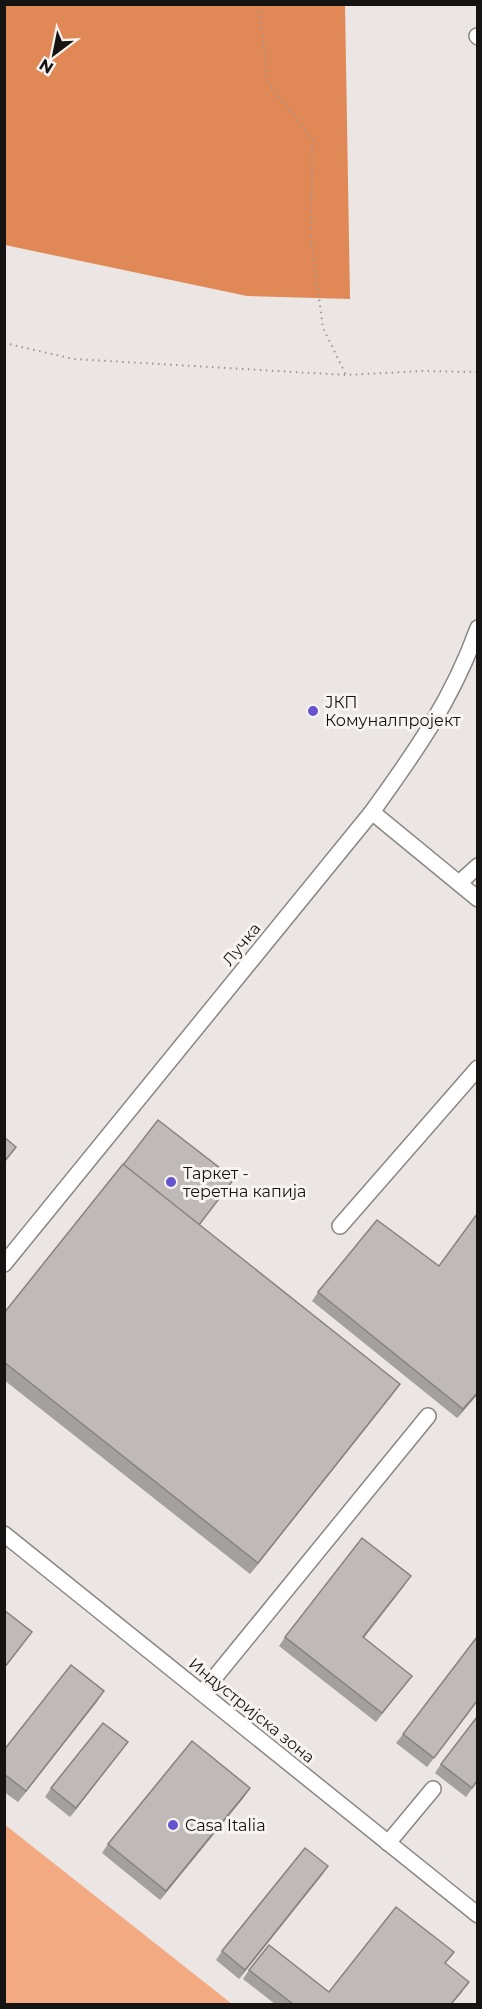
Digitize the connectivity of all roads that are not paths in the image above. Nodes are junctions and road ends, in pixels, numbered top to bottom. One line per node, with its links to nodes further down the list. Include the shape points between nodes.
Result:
1 (477, 628): 2 (street, Лучка, via 457,682 414,755)
2 (372, 812): 4 (street); 8 (street, Лучка)
3 (477, 866): 4 (street)
4 (459, 883): 5 (street)
5 (477, 898)
6 (477, 1068): 7 (street)
7 (340, 1227)
8 (4, 1264)
9 (428, 1416): 11 (street)
10 (4, 1534): 11 (street, Индустријска зона)
11 (202, 1693): 13 (street, Индустријска зона)
12 (433, 1788): 13 (street)
13 (388, 1843): 14 (street, Индустријска зона)
14 (477, 1915)

